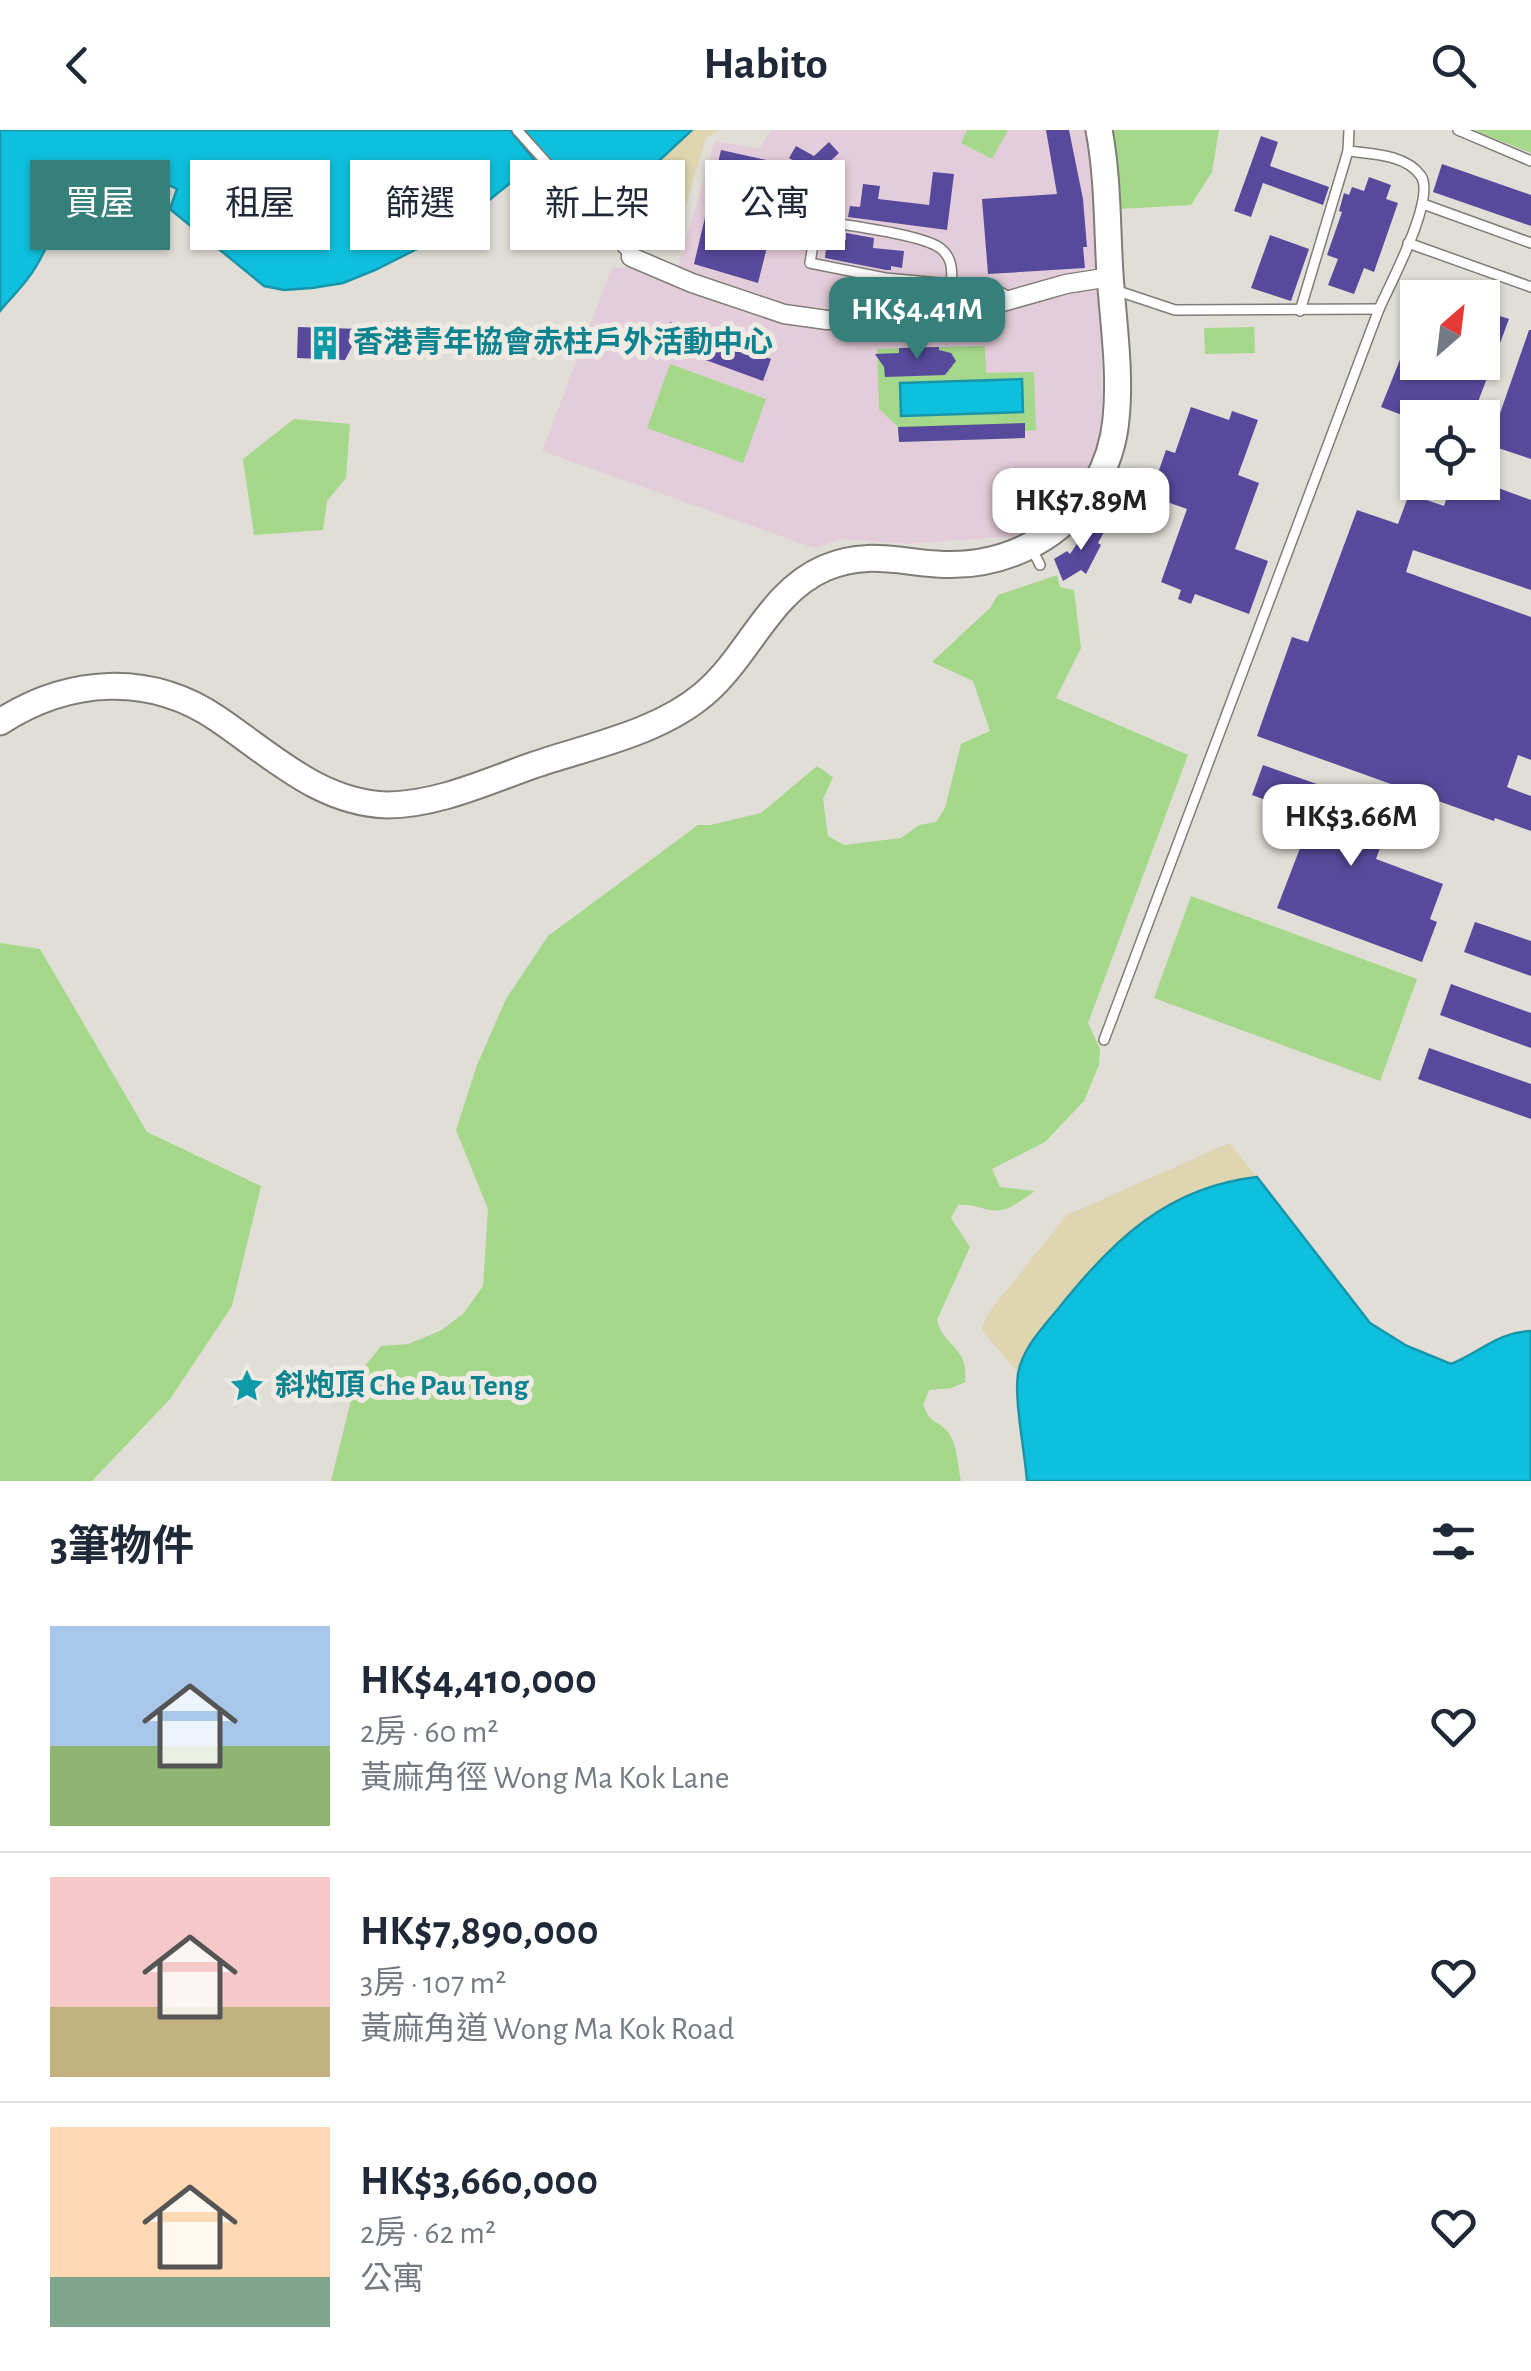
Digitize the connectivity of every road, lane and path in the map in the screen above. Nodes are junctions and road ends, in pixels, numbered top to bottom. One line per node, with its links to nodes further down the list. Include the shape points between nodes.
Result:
1 (518, 130): 12 (lane)
2 (1099, 130): 13 (street)
3 (1349, 130): 5 (lane)
4 (1458, 130): 6 (lane)
5 (1348, 151): 7 (lane, via 1414,168 1424,182); 18 (lane)
6 (1531, 161)
7 (1423, 204): 9 (lane); 10 (lane)
8 (845, 226): 14 (lane, via 931,243 948,258)
9 (1408, 242): 15 (lane); 17 (lane)
10 (1531, 243)
11 (812, 250): 14 (lane, via 810,263)
12 (631, 257): 16 (street, via 813,320 941,318)
13 (1111, 283): 16 (street, via 1066,284); 18 (lane, via 1175,310); 19 (street, via 1118,400 1110,450 1096,483 1035,556 938,564 880,556 826,567 789,591 721,677 681,710 638,730 424,801 364,803 330,792 206,711 150,689 73,689)
14 (951, 284): 16 (lane, via 1006,293)
15 (1531, 286)
16 (1013, 300)
17 (1380, 309): 18 (lane); 20 (lane)
18 (1300, 311)
19 (0, 722)
20 (1104, 1040)

